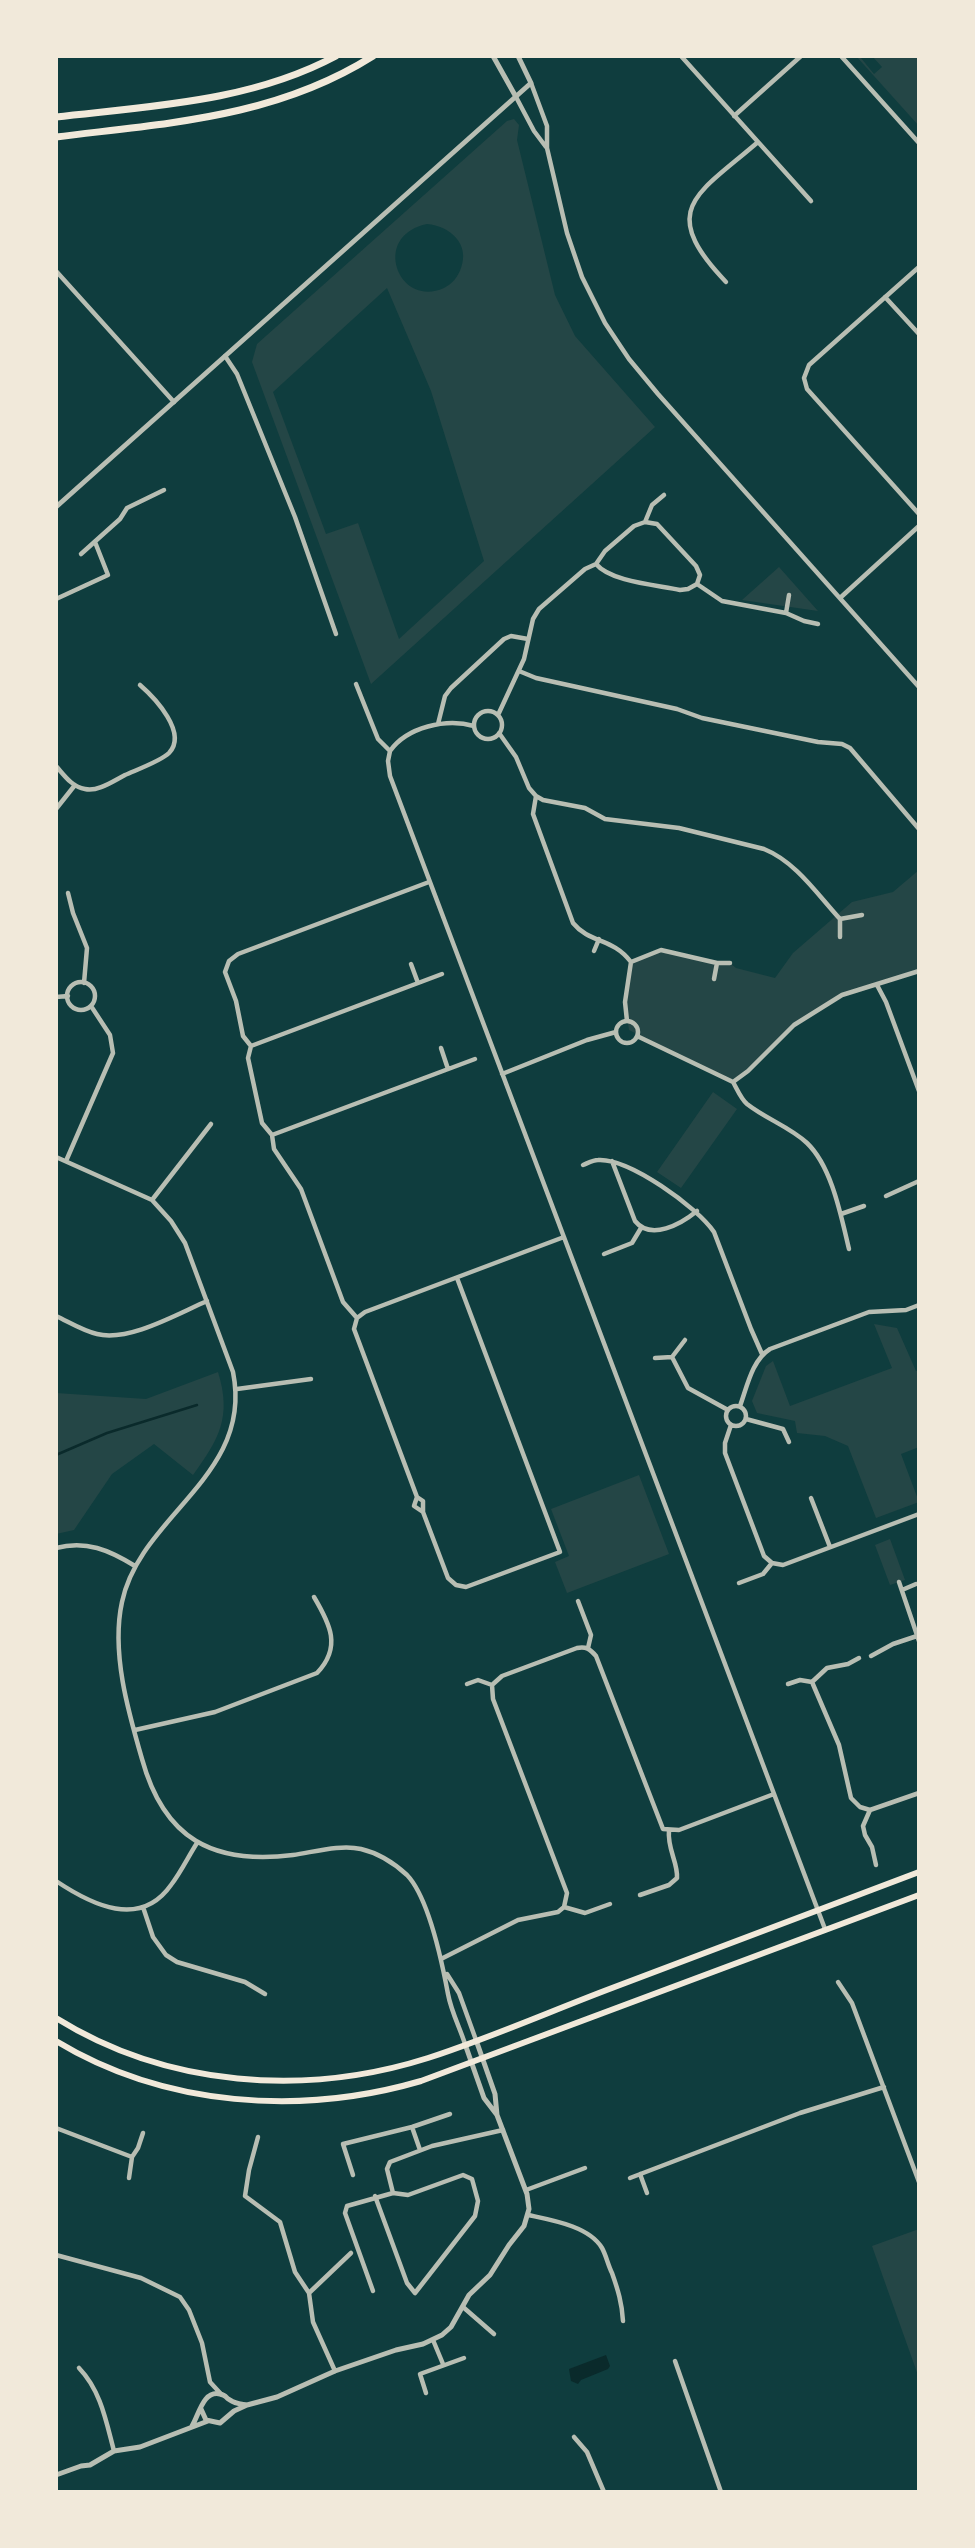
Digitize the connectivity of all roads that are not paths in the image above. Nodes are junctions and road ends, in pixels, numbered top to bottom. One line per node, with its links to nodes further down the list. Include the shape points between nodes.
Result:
1 (336, 56): 11 (main road, via 276,82 219,97)
2 (373, 56): 12 (main road, via 307,90 236,113)
3 (493, 56): 9 (street)
4 (518, 56): 8 (street)
5 (681, 56): 10 (street)
6 (801, 56): 10 (street)
7 (841, 56): 14 (street)
8 (531, 83): 9 (street); 15 (street, via 547,127)
9 (516, 97): 15 (street); 22 (street)
10 (734, 116): 13 (street)
11 (56, 117)
12 (56, 137)
13 (758, 142): 16 (street); 19 (street, via 697,195 690,207 698,250)
14 (919, 143)
15 (547, 148): 35 (street, via 574,255 605,323 658,394)
16 (811, 201)
17 (919, 267): 20 (street)
18 (56, 271): 23 (street)
19 (726, 282)
20 (886, 297): 21 (street); 27 (street, via 809,365 804,378 807,389)
21 (919, 334)
22 (225, 356): 23 (street); 39 (street, via 237,374 285,491)
23 (174, 402): 26 (street)
24 (164, 490): 30 (street, via 127,508)
25 (664, 495): 28 (street, via 652,505)
26 (56, 507)
27 (919, 514)
28 (645, 522): 32 (street, via 634,526); 33 (street, via 657,524 696,566)
29 (919, 526): 35 (street)
30 (95, 542): 31 (street); 36 (street, via 108,575)
31 (82, 554)
32 (596, 564): 33 (street, via 612,576 680,590); 40 (street, via 539,609)
33 (697, 584): 37 (street, via 722,601)
34 (789, 595): 37 (street)
35 (840, 598): 44 (street)
36 (56, 599)
37 (786, 613): 38 (street)
38 (818, 624)
39 (335, 634)
40 (528, 639): 41 (street); 46 (street, via 504,639 451,688)
41 (519, 671): 45 (street); 54 (street, via 702,718 842,744)
42 (356, 684): 49 (street, via 378,739)
43 (139, 685): 51 (street, via 154,697 174,730 169,754 94,790)
44 (919, 687)
45 (498, 715): 47 (street, via 482,712); 48 (street)
46 (438, 724): 47 (street); 49 (street, via 405,736)
47 (474, 726): 48 (street, via 484,738)
48 (499, 733): 52 (street)
49 (390, 751): 55 (street, via 390,776)
50 (56, 765): 51 (street)
51 (75, 785): 53 (street)
52 (536, 796): 58 (street, via 584,808 605,819 679,828 777,854); 60 (street, via 533,814 573,923)
53 (56, 808)
54 (919, 829)
55 (429, 881): 78 (street, via 229,961 225,972 243,1036); 82 (street)
56 (68, 893): 69 (street, via 87,948)
57 (862, 915): 58 (street)
58 (840, 919): 59 (street)
59 (839, 937)
60 (599, 939): 61 (street); 62 (street)
61 (594, 951)
62 (631, 962): 63 (street, via 661,950); 75 (street)
63 (717, 963): 65 (street); 68 (street)
64 (411, 964): 70 (street)
65 (730, 964)
66 (919, 971): 71 (street)
67 (442, 974): 70 (street)
68 (714, 979)
69 (84, 983): 72 (street, via 74,985); 74 (street, via 95,994)
70 (418, 983): 78 (street)
71 (877, 985): 83 (street, via 842,995 794,1025); 84 (street)
72 (68, 996): 73 (street); 74 (street, via 70,1005 78,1010)
73 (56, 997)
74 (91, 1006): 88 (street, via 110,1035 113,1053)
75 (627, 1021): 76 (street); 77 (street, via 637,1027)
76 (616, 1032): 77 (street, via 624,1042 632,1042); 82 (street)
77 (637, 1035): 83 (street)
78 (251, 1046): 86 (street, via 248,1058 262,1123)
79 (441, 1048): 81 (street)
80 (475, 1059): 81 (street)
81 (448, 1069): 86 (street)
82 (502, 1074): 98 (street)
83 (733, 1082): 96 (street, via 745,1103 816,1152)
84 (919, 1091)
85 (211, 1124): 93 (street)
86 (272, 1135): 105 (street, via 274,1149 301,1189 343,1301)
87 (56, 1157): 88 (street)
88 (65, 1161): 93 (street)
89 (612, 1161): 90 (street); 95 (street); 97 (street)
90 (583, 1165)
91 (919, 1181): 92 (street)
92 (886, 1196)
93 (152, 1200): 102 (street, via 185,1243)
94 (864, 1206): 96 (street)
95 (697, 1211): 97 (street, via 686,1220 652,1232); 107 (street, via 714,1231)
96 (841, 1214): 99 (street)
97 (641, 1228): 100 (street, via 632,1243)
98 (564, 1237): 101 (street); 141 (street)
99 (849, 1249)
100 (604, 1254)
101 (457, 1278): 105 (street); 119 (street, via 560,1552 466,1587 456,1585 448,1578)
102 (206, 1301): 104 (street, via 118,1336 97,1334); 111 (street)
103 (919, 1305): 107 (street, via 869,1312)
104 (56, 1317)
105 (357, 1318): 117 (street, via 354,1329)
106 (685, 1340): 108 (street)
107 (762, 1354): 112 (street)
108 (672, 1357): 109 (street); 113 (street, via 688,1388)
109 (656, 1359)
110 (311, 1379): 111 (street)
111 (237, 1389): 124 (street, via 229,1437 218,1459)
112 (740, 1406): 113 (street); 114 (street)
113 (728, 1410): 115 (street, via 726,1418)
114 (746, 1419): 115 (street, via 740,1426); 116 (street, via 783,1429)
115 (731, 1425): 123 (street, via 725,1453 764,1556)
116 (789, 1442)
117 (417, 1497): 119 (street, via 423,1501); 119 (street, via 414,1506)
118 (811, 1498): 121 (street)
119 (423, 1512)
120 (919, 1514): 121 (street)
121 (830, 1547): 123 (street, via 783,1565)
122 (56, 1548): 124 (street, via 99,1547)
123 (772, 1563): 126 (street, via 763,1574)
124 (135, 1566): 139 (street, via 122,1601 118,1637)
125 (899, 1581): 128 (street)
126 (739, 1583)
127 (916, 1584): 128 (street)
128 (902, 1590): 131 (street)
129 (314, 1597): 139 (street, via 326,1618 332,1645 326,1664 317,1673 215,1712)
130 (578, 1601): 132 (street, via 591,1635)
131 (918, 1639): 133 (street, via 893,1644)
132 (588, 1648): 138 (street, via 502,1676); 143 (street, via 596,1656 660,1824)
133 (871, 1656)
134 (859, 1658): 135 (street, via 827,1668)
135 (812, 1682): 137 (street); 142 (street, via 839,1745 851,1798)
136 (467, 1684): 138 (street, via 478,1680)
137 (788, 1684)
138 (492, 1685): 152 (street, via 493,1699 567,1894)
139 (135, 1730): 144 (street, via 160,1804)
140 (919, 1793): 142 (street)
141 (774, 1794): 143 (street); 153 (street)
142 (870, 1810): 145 (street, via 863,1826)
143 (669, 1830): 148 (street, via 677,1878)
144 (197, 1843): 151 (street, via 170,1887); 155 (street, via 240,1857 359,1848 379,1854 408,1876 420,1894)
145 (876, 1866)
146 (919, 1872): 153 (main road)
147 (56, 1881): 151 (street, via 98,1905)
148 (640, 1895)
149 (919, 1895): 154 (main road)
150 (610, 1904): 152 (street, via 585,1913)
151 (143, 1907): 158 (street, via 153,1937 166,1955 245,1982)
152 (564, 1907): 155 (street, via 518,1920)
153 (818, 1910): 154 (street); 160 (main road)
154 (825, 1929): 163 (main road)
155 (441, 1959): 156 (street)
156 (445, 1970): 160 (street); 162 (street, via 448,1996)
157 (838, 1982): 165 (street, via 852,2003)
158 (265, 1994)
159 (56, 2018): 162 (main road, via 132,2056 174,2068 262,2081 329,2079 384,2069)
160 (476, 2040): 162 (main road); 163 (street)
161 (56, 2041): 164 (main road, via 107,2067 157,2084 266,2102 389,2091)
162 (465, 2044): 164 (street)
163 (482, 2058): 164 (main road); 167 (street)
164 (472, 2062): 167 (street, via 484,2098)
165 (884, 2087): 176 (street, via 800,2113); 180 (street)
166 (450, 2114): 168 (street)
167 (497, 2115): 170 (street)
168 (412, 2127): 173 (street); 177 (street, via 344,2144)
169 (56, 2128): 174 (street)
170 (503, 2130): 173 (street); 181 (street)
171 (143, 2133): 174 (street)
172 (258, 2137): 189 (street, via 245,2196 280,2222 295,2272)
173 (420, 2150): 182 (street, via 388,2164)
174 (132, 2157): 178 (street)
175 (585, 2168): 181 (street)
176 (640, 2174): 179 (street); 183 (street)
177 (353, 2175)
178 (129, 2178)
179 (630, 2178)
180 (919, 2182)
181 (526, 2190): 185 (street)
182 (393, 2193): 184 (street); 184 (street, via 408,2195 463,2175 472,2179 478,2201 475,2216 415,2293 407,2283)
183 (647, 2193)
184 (375, 2196): 188 (street, via 351,2204 345,2211)
185 (528, 2215): 190 (street, via 498,2265); 191 (street, via 594,2239 602,2248 622,2301)
186 (351, 2253): 189 (street)
187 (56, 2255): 199 (street, via 141,2278 180,2297 202,2343)
188 (373, 2291)
189 (309, 2293): 198 (street, via 313,2322)
190 (463, 2307): 192 (street); 193 (street, via 451,2327)
191 (623, 2321)
192 (494, 2334)
193 (433, 2340): 196 (street); 198 (street)
194 (464, 2358): 196 (street)
195 (675, 2361): 213 (street)
196 (443, 2364): 200 (street, via 420,2374)
197 (79, 2368): 210 (street, via 100,2399)
198 (335, 2371): 204 (street)
199 (210, 2382): 201 (street); 202 (street)
200 (426, 2393)
201 (221, 2394): 202 (street); 203 (street)
202 (207, 2397): 205 (street)
203 (229, 2400): 204 (street); 206 (street)
204 (247, 2405): 206 (street)
205 (201, 2409): 207 (street); 208 (street)
206 (231, 2414): 207 (street, via 220,2423)
207 (208, 2421): 208 (street)
208 (191, 2427): 210 (street, via 140,2447)
209 (574, 2437): 212 (street, via 587,2452)
210 (114, 2451): 211 (street)
211 (56, 2476)
212 (604, 2492)
213 (721, 2492)

